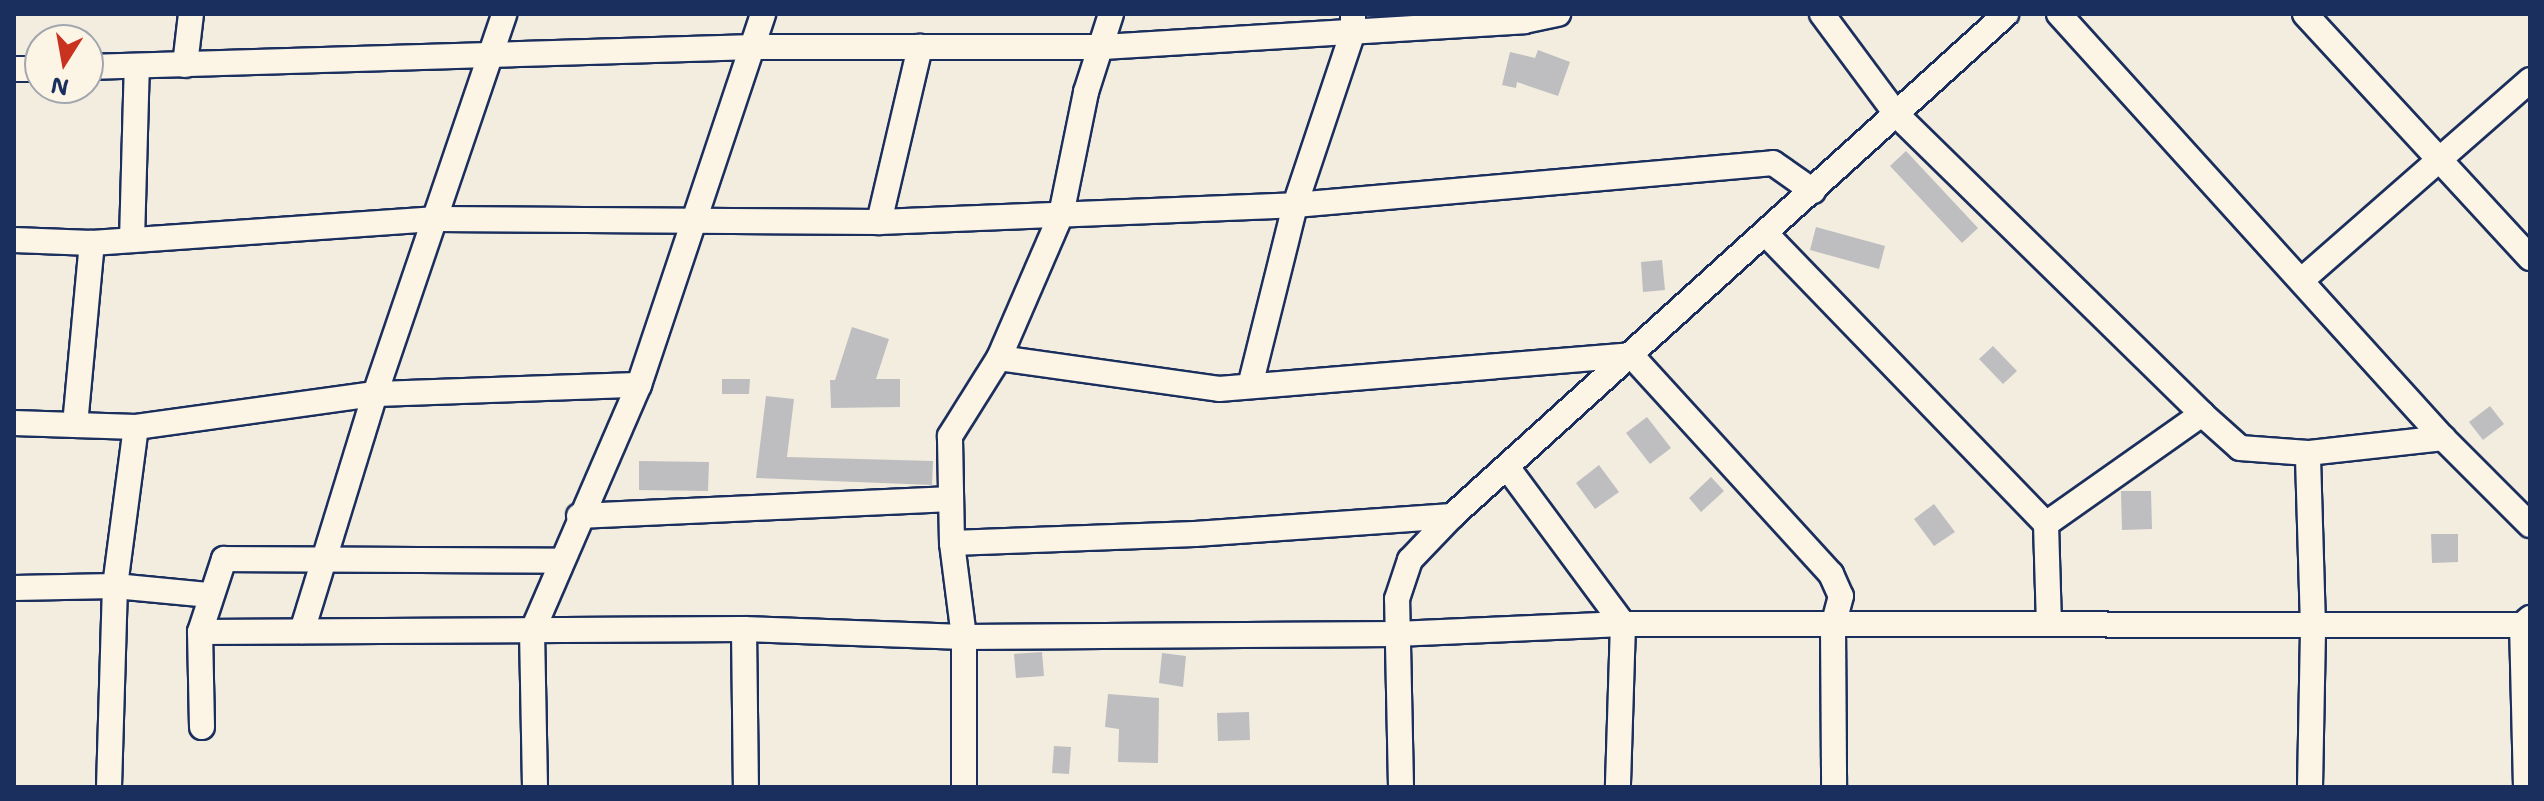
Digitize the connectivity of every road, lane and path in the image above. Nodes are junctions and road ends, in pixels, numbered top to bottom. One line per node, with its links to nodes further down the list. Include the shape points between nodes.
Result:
1 (191, 14): 15 (street)
2 (504, 14): 14 (street)
3 (763, 14): 11 (street)
4 (1111, 14): 13 (street)
5 (1558, 14): 10 (street, via 1524,21)
6 (1822, 14): 19 (street)
7 (2006, 14): 19 (street)
8 (2059, 14): 32 (street)
9 (2305, 14): 20 (street)
10 (1353, 23): 13 (street); 22 (street)
11 (755, 47): 12 (street); 14 (street); 26 (street)
12 (920, 47): 13 (street); 25 (street)
13 (1103, 47): 23 (street, via 1086,92)
14 (493, 55): 15 (street); 24 (street)
15 (185, 65): 16 (street)
16 (137, 66): 17 (street); 29 (street)
17 (104, 67)
18 (2530, 80): 20 (street)
19 (1897, 115): 21 (street); 38 (street)
20 (2439, 161): 31 (street); 32 (street)
21 (1813, 191): 22 (street, via 1773,163); 27 (street)
22 (1295, 205): 23 (street); 35 (street)
23 (1061, 215): 25 (street); 34 (street)
24 (437, 219): 26 (street); 29 (street); 37 (street)
25 (879, 222): 26 (street)
26 (695, 223): 36 (street)
27 (1766, 234): 33 (street); 48 (street)
28 (14, 240): 30 (street)
29 (132, 240): 30 (street)
30 (92, 243): 40 (street)
31 (2530, 258)
32 (2303, 279): 42 (street)
33 (1631, 355): 35 (street); 44 (street); 59 (street, via 1831,574 1841,596)
34 (999, 358): 35 (street, via 1219,389); 45 (street, via 950,436)
35 (1251, 382)
36 (639, 385): 37 (street); 46 (street)
37 (375, 394): 41 (street); 51 (street)
38 (2202, 414): 43 (street, via 2240,448); 48 (street)
39 (14, 423): 40 (street)
40 (75, 425): 41 (street)
41 (136, 427): 53 (street)
42 (2443, 438): 43 (street); 49 (street)
43 (2308, 453): 60 (street)
44 (1507, 467): 47 (street); 57 (street)
45 (951, 499): 46 (street); 50 (street)
46 (579, 516): 52 (street)
47 (1452, 516): 50 (street, via 1195,534); 65 (street, via 1410,560 1397,599)
48 (2046, 524): 58 (street)
49 (2530, 525)
50 (952, 543): 66 (street)
51 (325, 559): 52 (street); 55 (street, via 224,559); 62 (street)
52 (561, 561): 64 (street)
53 (115, 586): 54 (street); 55 (street); 68 (street)
54 (14, 588)
55 (208, 595): 63 (street)
56 (2527, 623): 60 (street); 76 (street)
57 (1623, 624): 59 (street); 65 (street); 73 (street)
58 (2049, 624): 59 (street); 60 (street)
59 (1833, 626): 74 (street)
60 (2313, 626): 75 (street)
61 (744, 629): 64 (street); 66 (street); 70 (street)
62 (302, 631): 63 (street); 64 (street)
63 (200, 632): 67 (street)
64 (532, 632): 69 (street)
65 (1396, 634): 66 (street); 72 (street)
66 (964, 637): 71 (street)
67 (202, 727)
68 (109, 787)
69 (535, 787)
70 (746, 787)
71 (964, 787)
72 (1401, 787)
73 (1618, 787)
74 (1834, 787)
75 (2310, 787)
76 (2526, 787)

